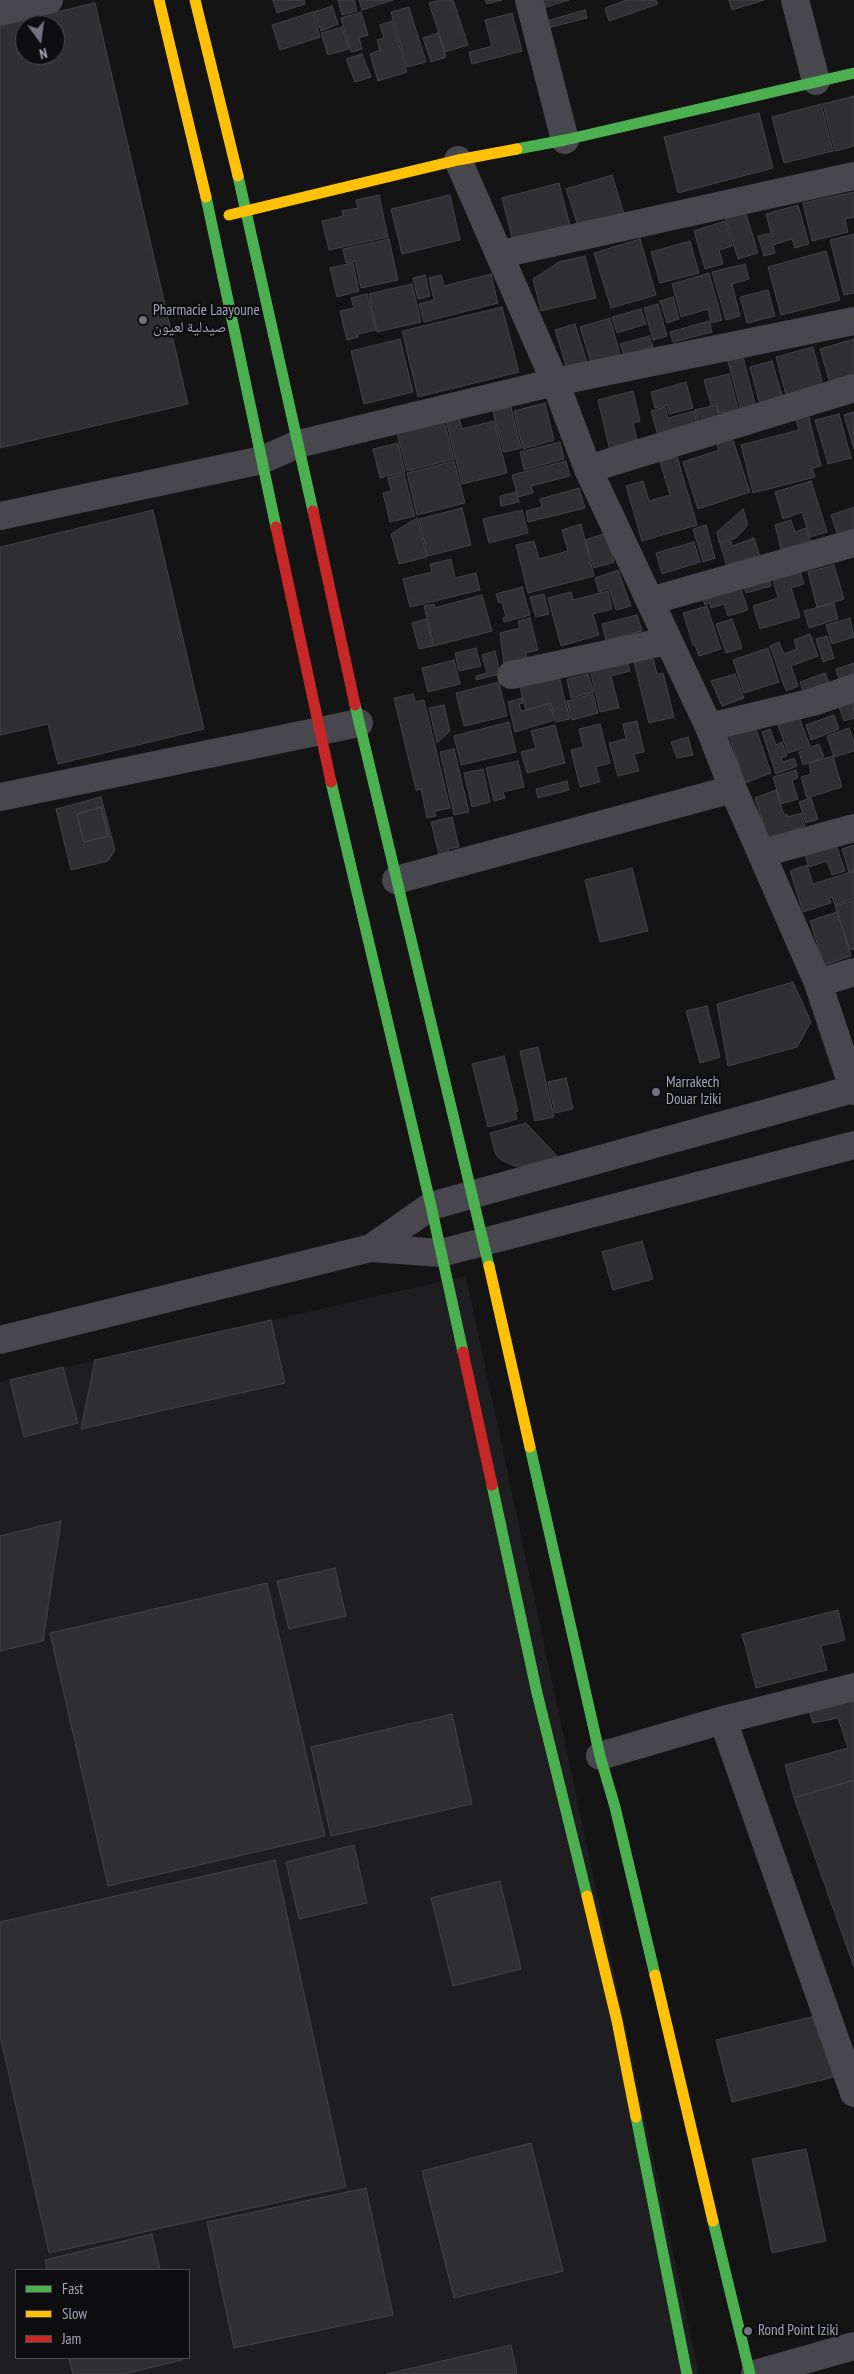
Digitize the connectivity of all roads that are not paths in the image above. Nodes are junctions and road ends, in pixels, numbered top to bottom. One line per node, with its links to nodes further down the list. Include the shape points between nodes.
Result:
1 (49, 0): 6 (street)
2 (159, 0): 13 (street)
3 (196, 0): 12 (street)
4 (529, 0): 9 (street)
5 (795, 0): 8 (street)
6 (0, 12)
7 (854, 72): 8 (street)
8 (816, 81): 9 (street)
9 (565, 140): 10 (street)
10 (458, 160): 12 (street); 14 (street)
11 (854, 176): 14 (street)
12 (247, 211): 13 (street); 18 (street)
13 (211, 220): 19 (street)
14 (501, 254): 16 (street)
15 (854, 321): 16 (street)
16 (555, 382): 18 (street); 20 (street)
17 (854, 388): 20 (street)
18 (298, 444): 19 (street); 27 (street)
19 (262, 460): 21 (street); 29 (street)
20 (588, 468): 23 (street)
21 (0, 516)
22 (854, 543): 23 (street)
23 (650, 601): 24 (street)
24 (667, 641): 25 (street); 28 (street)
25 (511, 675)
26 (854, 688): 28 (street, via 813,702)
27 (359, 723): 29 (street); 34 (street)
28 (709, 727): 30 (street)
29 (319, 732): 31 (street); 40 (street)
30 (733, 789): 33 (street); 34 (street)
31 (0, 797)
32 (854, 828): 33 (street)
33 (763, 854): 36 (street)
34 (396, 880): 39 (street)
35 (854, 972): 36 (street)
36 (818, 984): 37 (street)
37 (854, 1090): 39 (street)
38 (854, 1145): 41 (street)
39 (472, 1196): 40 (street); 41 (street)
40 (431, 1206): 42 (street); 43 (street)
41 (484, 1243): 43 (street); 47 (street)
42 (371, 1248): 43 (street); 44 (street)
43 (441, 1254): 50 (street, via 537,1693 617,2022)
44 (0, 1340)
45 (854, 1687): 46 (street)
46 (723, 1720): 47 (street); 48 (street)
47 (600, 1756): 51 (street)
48 (854, 2093)
49 (854, 2346): 52 (street)
50 (687, 2374)
51 (750, 2374)
52 (755, 2374)

